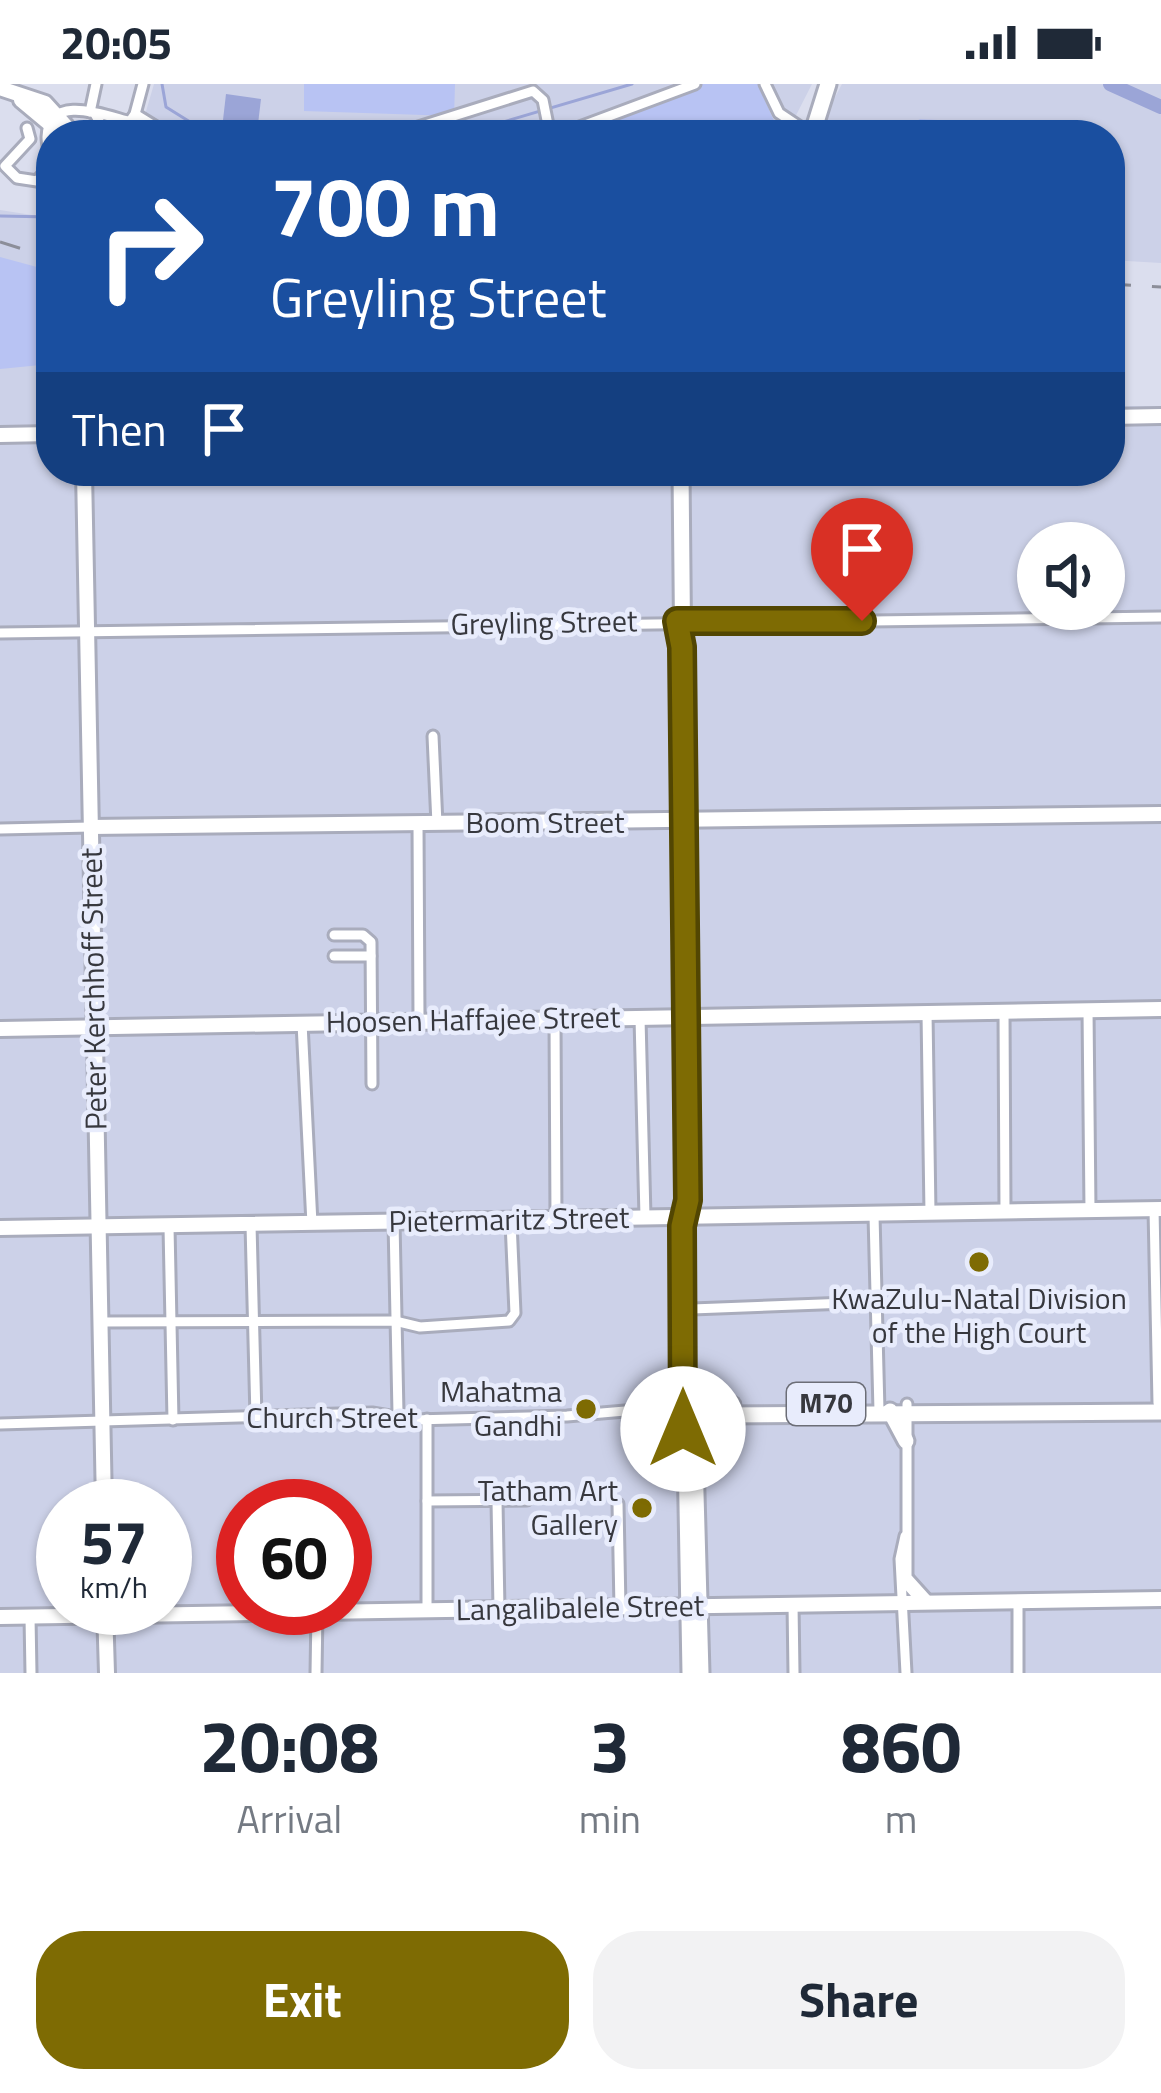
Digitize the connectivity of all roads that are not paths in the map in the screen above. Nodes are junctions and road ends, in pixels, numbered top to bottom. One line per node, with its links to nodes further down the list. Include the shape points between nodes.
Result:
1 (96, 84): 7 (street)
2 (143, 84): 9 (street)
3 (695, 84): 14 (street)
4 (765, 84): 15 (street)
5 (828, 84): 16 (main road)
6 (0, 89): 8 (street, via 27,93)
7 (92, 113): 8 (street, via 73,109); 9 (street); 10 (street)
8 (55, 118)
9 (133, 118): 11 (street)
10 (97, 120)
11 (137, 120)
12 (440, 120): 13 (street, via 532,91)
13 (548, 120)
14 (595, 120)
15 (790, 120)
16 (812, 120)
17 (27, 128): 18 (street, via 31,139 5,166)
18 (36, 181)
19 (1161, 416): 20 (street)
20 (1125, 417)
21 (36, 434): 22 (street)
22 (0, 435)
23 (84, 486): 27 (street, Peter Kerchhoff Street)
24 (677, 486): 26 (main road)
25 (1161, 617): 26 (street, Greyling Street)
26 (681, 621): 27 (street, Greyling Street); 31 (main road)
27 (88, 632): 28 (street, Greyling Street); 34 (street, Peter Kerchhoff Street)
28 (0, 633)
29 (434, 736): 33 (street)
30 (1161, 814): 31 (street, Boom Street)
31 (681, 822): 33 (street, Boom Street); 43 (main road)
32 (418, 824): 33 (street, Boom Street); 34 (street, Boom Street); 46 (street)
33 (437, 824)
34 (91, 827): 35 (street, Boom Street); 49 (street, Peter Kerchhoff Street)
35 (0, 829)
36 (334, 935): 38 (street, via 368,938)
37 (334, 956): 38 (street)
38 (371, 956): 47 (street)
39 (1161, 1009): 40 (street, Hoosen Haffajee Street)
40 (1088, 1010): 41 (street, Hoosen Haffajee Street); 54 (street)
41 (1004, 1011): 42 (street, Hoosen Haffajee Street); 53 (street)
42 (927, 1013): 43 (street, Hoosen Haffajee Street); 55 (street)
43 (683, 1016): 44 (street, Hoosen Haffajee Street); 57 (main road)
44 (640, 1018): 45 (street, Hoosen Haffajee Street); 58 (street)
45 (555, 1019): 46 (street, Hoosen Haffajee Street); 59 (street)
46 (419, 1021): 47 (street, Hoosen Haffajee Street)
47 (371, 1022): 48 (street, Hoosen Haffajee Street); 51 (street)
48 (302, 1023): 49 (street, Hoosen Haffajee Street); 62 (street)
49 (95, 1027): 50 (street, Hoosen Haffajee Street); 64 (street, Peter Kerchhoff Street)
50 (0, 1029)
51 (372, 1084)
52 (1157, 1209): 54 (street, Pietermaritz Street); 73 (street)
53 (1004, 1210): 54 (street, Pietermaritz Street); 55 (street, Pietermaritz Street)
54 (1090, 1210)
55 (930, 1213): 56 (street, Pietermaritz Street)
56 (874, 1215): 57 (street, Pietermaritz Street); 67 (street)
57 (687, 1216): 58 (street, Pietermaritz Street); 68 (main road); 76 (main road)
58 (646, 1217): 59 (street, Pietermaritz Street)
59 (556, 1220): 61 (street, Pietermaritz Street)
60 (394, 1222): 61 (street, Pietermaritz Street); 62 (street, Pietermaritz Street); 71 (street)
61 (511, 1222): 71 (street, via 512,1319 420,1327)
62 (312, 1224): 63 (street, Pietermaritz Street)
63 (251, 1225): 65 (street, Pietermaritz Street); 69 (street)
64 (98, 1226): 65 (street, Pietermaritz Street); 66 (street, Pietermaritz Street); 72 (street, Peter Kerchhoff Street)
65 (169, 1227): 70 (street)
66 (0, 1228)
67 (874, 1302): 68 (street); 74 (street)
68 (692, 1309): 76 (main road)
69 (252, 1320): 70 (street); 71 (street); 77 (street)
70 (172, 1321): 72 (street); 79 (street)
71 (395, 1321): 75 (street)
72 (100, 1322): 80 (street, Peter Kerchhoff Street)
73 (1160, 1406): 74 (main road, Church Street / M70)
74 (892, 1408): 76 (main road, Church Street / M70); 82 (main road)
75 (398, 1413): 77 (street, Church Street); 78 (street, Church Street)
76 (689, 1414): 78 (street, Church Street); 95 (main road)
77 (256, 1417): 79 (street, Church Street)
78 (427, 1419): 84 (street)
79 (173, 1420): 80 (street, Church Street)
80 (103, 1423): 81 (street, Church Street); 83 (street, Peter Kerchhoff Street)
81 (0, 1424)
82 (906, 1441): 88 (street)
83 (104, 1479)
84 (427, 1501): 85 (street); 98 (street)
85 (497, 1501): 86 (street); 97 (street)
86 (527, 1501)
87 (618, 1504): 96 (street)
88 (905, 1536): 89 (street); 94 (street)
89 (907, 1581): 92 (street); 94 (street)
90 (1161, 1599): 91 (street, Langalibalele Street)
91 (1018, 1600): 92 (street, Langalibalele Street); 112 (street)
92 (926, 1601): 94 (street, Langalibalele Street)
93 (793, 1604): 94 (street, Langalibalele Street); 95 (street, Langalibalele Street); 110 (street)
94 (904, 1604): 111 (street)
95 (695, 1605): 96 (street, Langalibalele Street); 108 (main road); 109 (main road)
96 (620, 1608): 97 (street, Langalibalele Street)
97 (499, 1609): 98 (street, Langalibalele Street)
98 (427, 1610): 99 (street, Langalibalele Street)
99 (372, 1611)
100 (0, 1617): 101 (street, Langalibalele Street)
101 (30, 1617): 102 (street, Langalibalele Street); 105 (street)
102 (36, 1617)
103 (105, 1635): 106 (street)
104 (317, 1635): 107 (street)
105 (31, 1673)
106 (106, 1673)
107 (316, 1673)
108 (690, 1673)
109 (701, 1673)
110 (794, 1673)
111 (906, 1673)
112 (1018, 1673)

